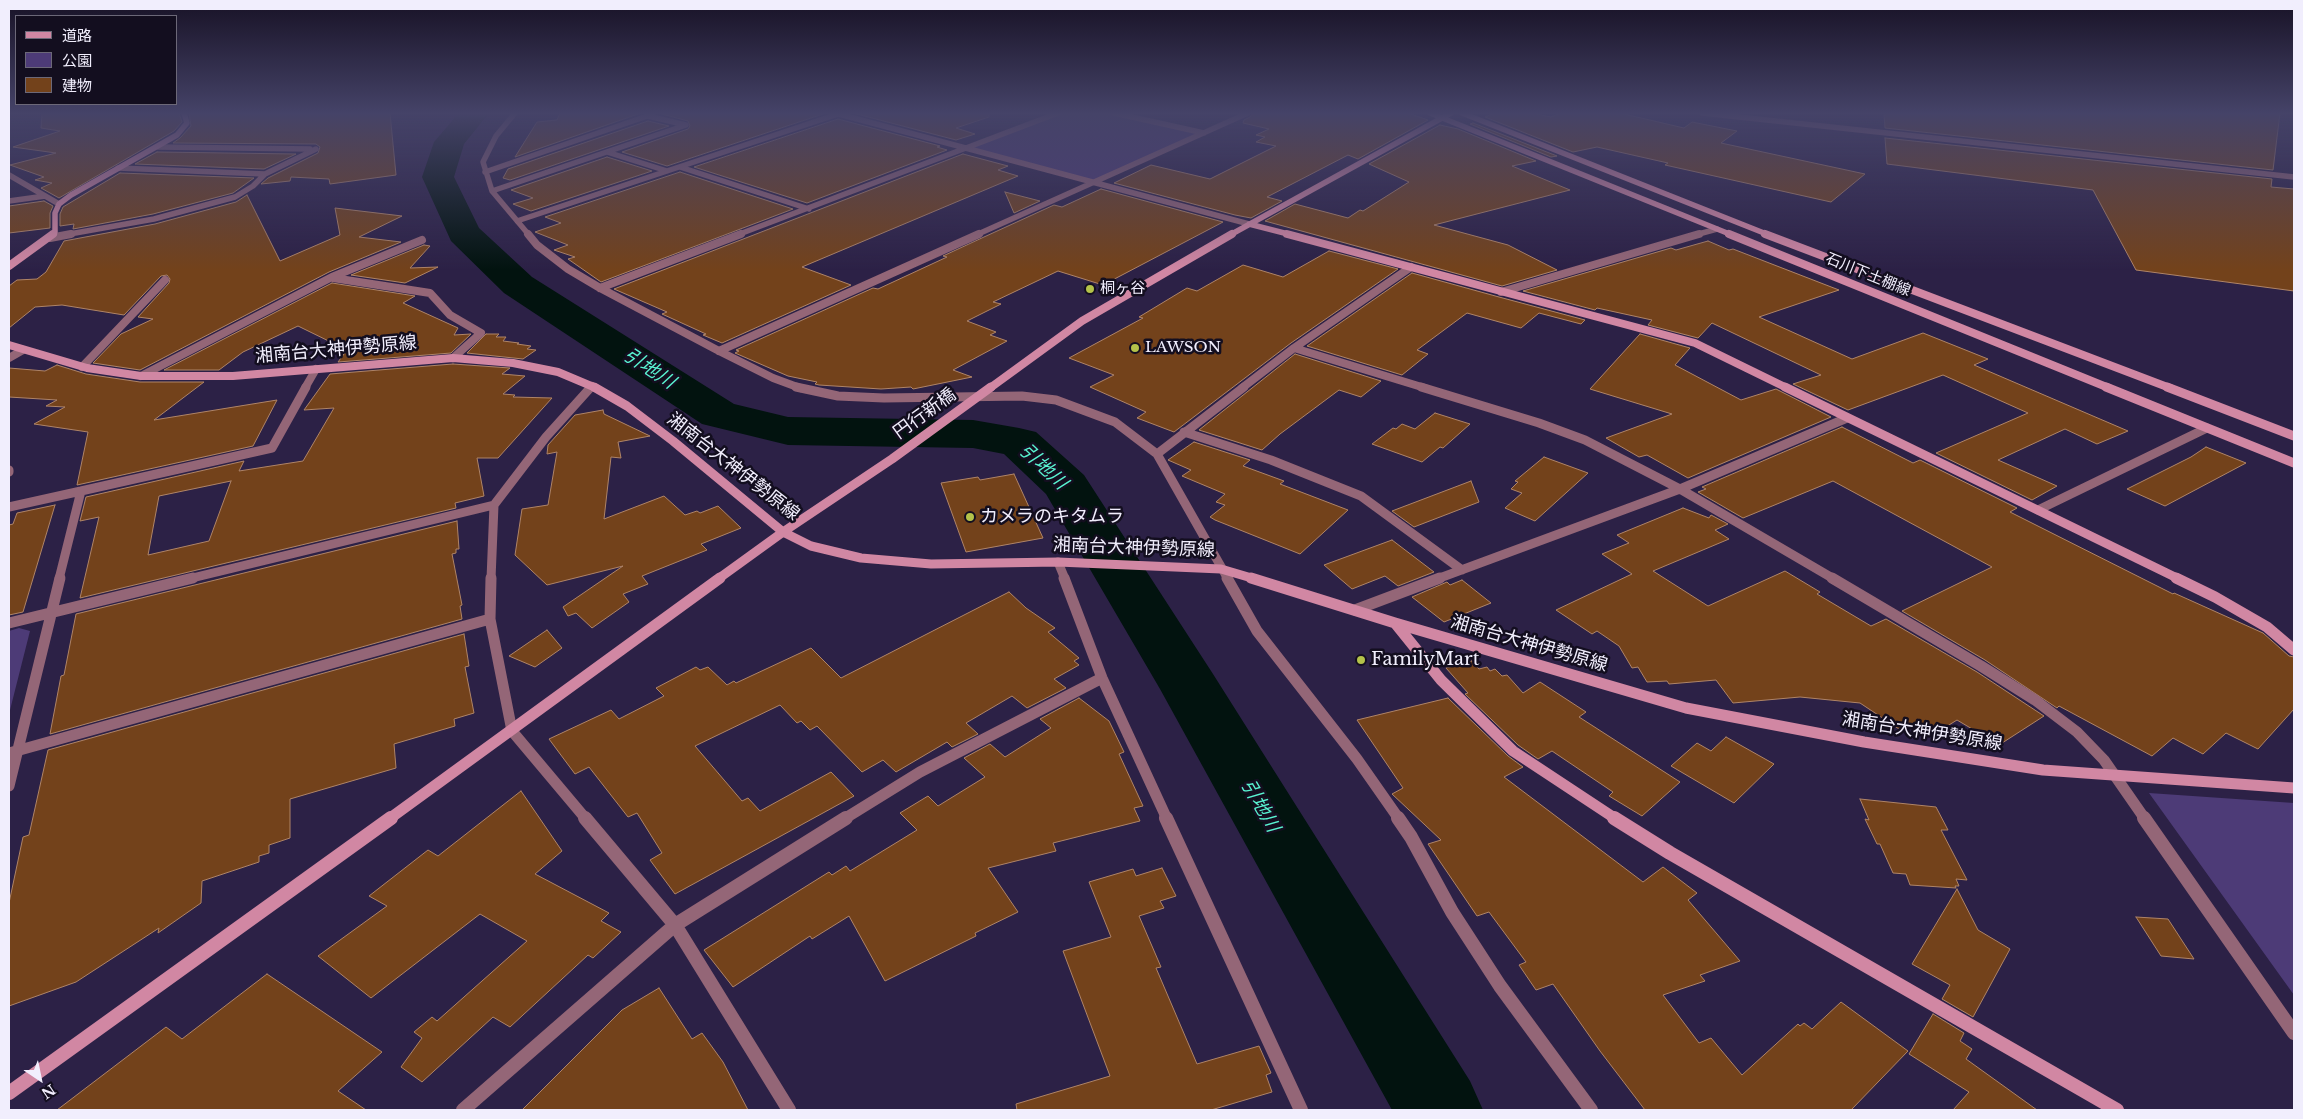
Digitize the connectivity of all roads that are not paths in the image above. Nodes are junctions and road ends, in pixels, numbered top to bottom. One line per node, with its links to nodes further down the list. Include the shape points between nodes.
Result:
1 (123, 165): 16 (street)
2 (282, 165): 19 (street)
3 (483, 165): 18 (street)
4 (504, 165): 18 (street)
5 (568, 165): 23 (street)
6 (649, 165): 17 (street)
7 (685, 165): 15 (street)
8 (921, 165): 27 (street)
9 (1031, 165): 22 (street)
10 (1133, 165): 22 (street)
11 (1356, 165): 29 (street, 円行新橋)
12 (1559, 165): 30 (street, 石川下土棚線)
13 (1592, 165): 53 (street, 石川下土棚線, via 1814,254)
14 (2185, 165): 21 (street)
15 (680, 167): 17 (street); 27 (street)
16 (118, 168): 19 (street); 26 (street)
17 (667, 171): 28 (street)
18 (484, 172): 23 (street)
19 (265, 174): 31 (street, via 235,197 154,219)
20 (9, 175): 24 (street)
21 (2294, 177)
22 (1096, 182): 29 (street); 42 (street)
23 (492, 191): 28 (street)
24 (45, 196): 25 (street); 26 (street)
25 (9, 200)
26 (59, 204): 31 (street)
27 (809, 209): 37 (street)
28 (518, 221): 37 (street, via 536,245)
29 (1250, 224): 34 (street); 49 (street, 円行新橋, via 1082,322)
30 (1717, 229): 38 (street); 51 (street, 石川下土棚線)
31 (50, 238): 33 (street)
32 (422, 240): 35 (street)
33 (9, 266)
34 (1411, 267): 38 (street); 40 (street)
35 (332, 277): 44 (street, via 430,293 450,315 481,333); 47 (street)
36 (165, 280): 45 (street)
37 (600, 288): 42 (street)
38 (1501, 292): 50 (street, via 1696,343)
39 (9, 345): 41 (street, 湘南台大神伊勢原線)
40 (1294, 348): 52 (street); 56 (street, via 1539,423 1631,462)
41 (23, 350): 43 (street); 45 (street, 湘南台大神伊勢原線)
42 (719, 352): 49 (street, via 802,389 838,396)
43 (9, 358)
44 (453, 358): 46 (street, 湘南台大神伊勢原線); 48 (street, 湘南台大神伊勢原線, via 513,363 558,372)
45 (82, 367): 47 (street, 湘南台大神伊勢原線)
46 (316, 369): 47 (street, 湘南台大神伊勢原線, via 233,376); 57 (street, via 272,448)
47 (141, 376)
48 (592, 386): 58 (street, via 546,437); 61 (street, 湘南台大神伊勢原線, via 627,406 673,441)
49 (978, 397): 54 (street, via 1022,396 1056,400 1115,422); 61 (street, 円行新橋)
50 (1847, 418): 56 (street); 60 (street)
51 (2207, 428): 55 (street, 石川下土棚線); 60 (street)
52 (1184, 432): 54 (street); 64 (street, via 1271,460 1361,496)
53 (2294, 436)
54 (1157, 454): 63 (street)
55 (2294, 463)
56 (1680, 490): 64 (street); 74 (street, via 2035,700 2077,732)
57 (82, 491): 59 (street); 66 (street)
58 (494, 505): 66 (street); 67 (street)
59 (9, 507)
60 (2038, 510): 70 (street, via 2215,597 2267,627)
61 (783, 532): 62 (street, 湘南台大神伊勢原線, via 812,546 861,558 931,564); 72 (street, 円行新橋)
62 (1063, 562): 63 (street, 湘南台大神伊勢原線); 71 (street)
63 (1221, 568): 65 (street, 湘南台大神伊勢原線); 83 (street, via 1257,631 1357,759 1411,837 1452,912 1500,986)
64 (1462, 570): 65 (street)
65 (1355, 610): 69 (street, 湘南台大神伊勢原線)
66 (51, 612): 68 (street); 73 (street)
67 (490, 619): 72 (street); 73 (street)
68 (9, 623)
69 (1395, 623): 74 (street, 湘南台大神伊勢原線, via 1686,708 1883,745 2043,770); 84 (street, via 1441,680 1476,716 1513,750 1563,786 1670,853)
70 (2294, 650)
71 (1102, 678): 77 (street, via 920,772); 82 (street)
72 (512, 731): 77 (street); 79 (street, 円行新橋)
73 (14, 752): 75 (street)
74 (2115, 775): 76 (street, 湘南台大神伊勢原線); 78 (street)
75 (9, 786)
76 (2294, 788)
77 (675, 924): 80 (street); 81 (street)
78 (2294, 1034)
79 (9, 1093)
80 (463, 1110)
81 (789, 1110)
82 (1301, 1110)
83 (1591, 1110)
84 (2118, 1110)

